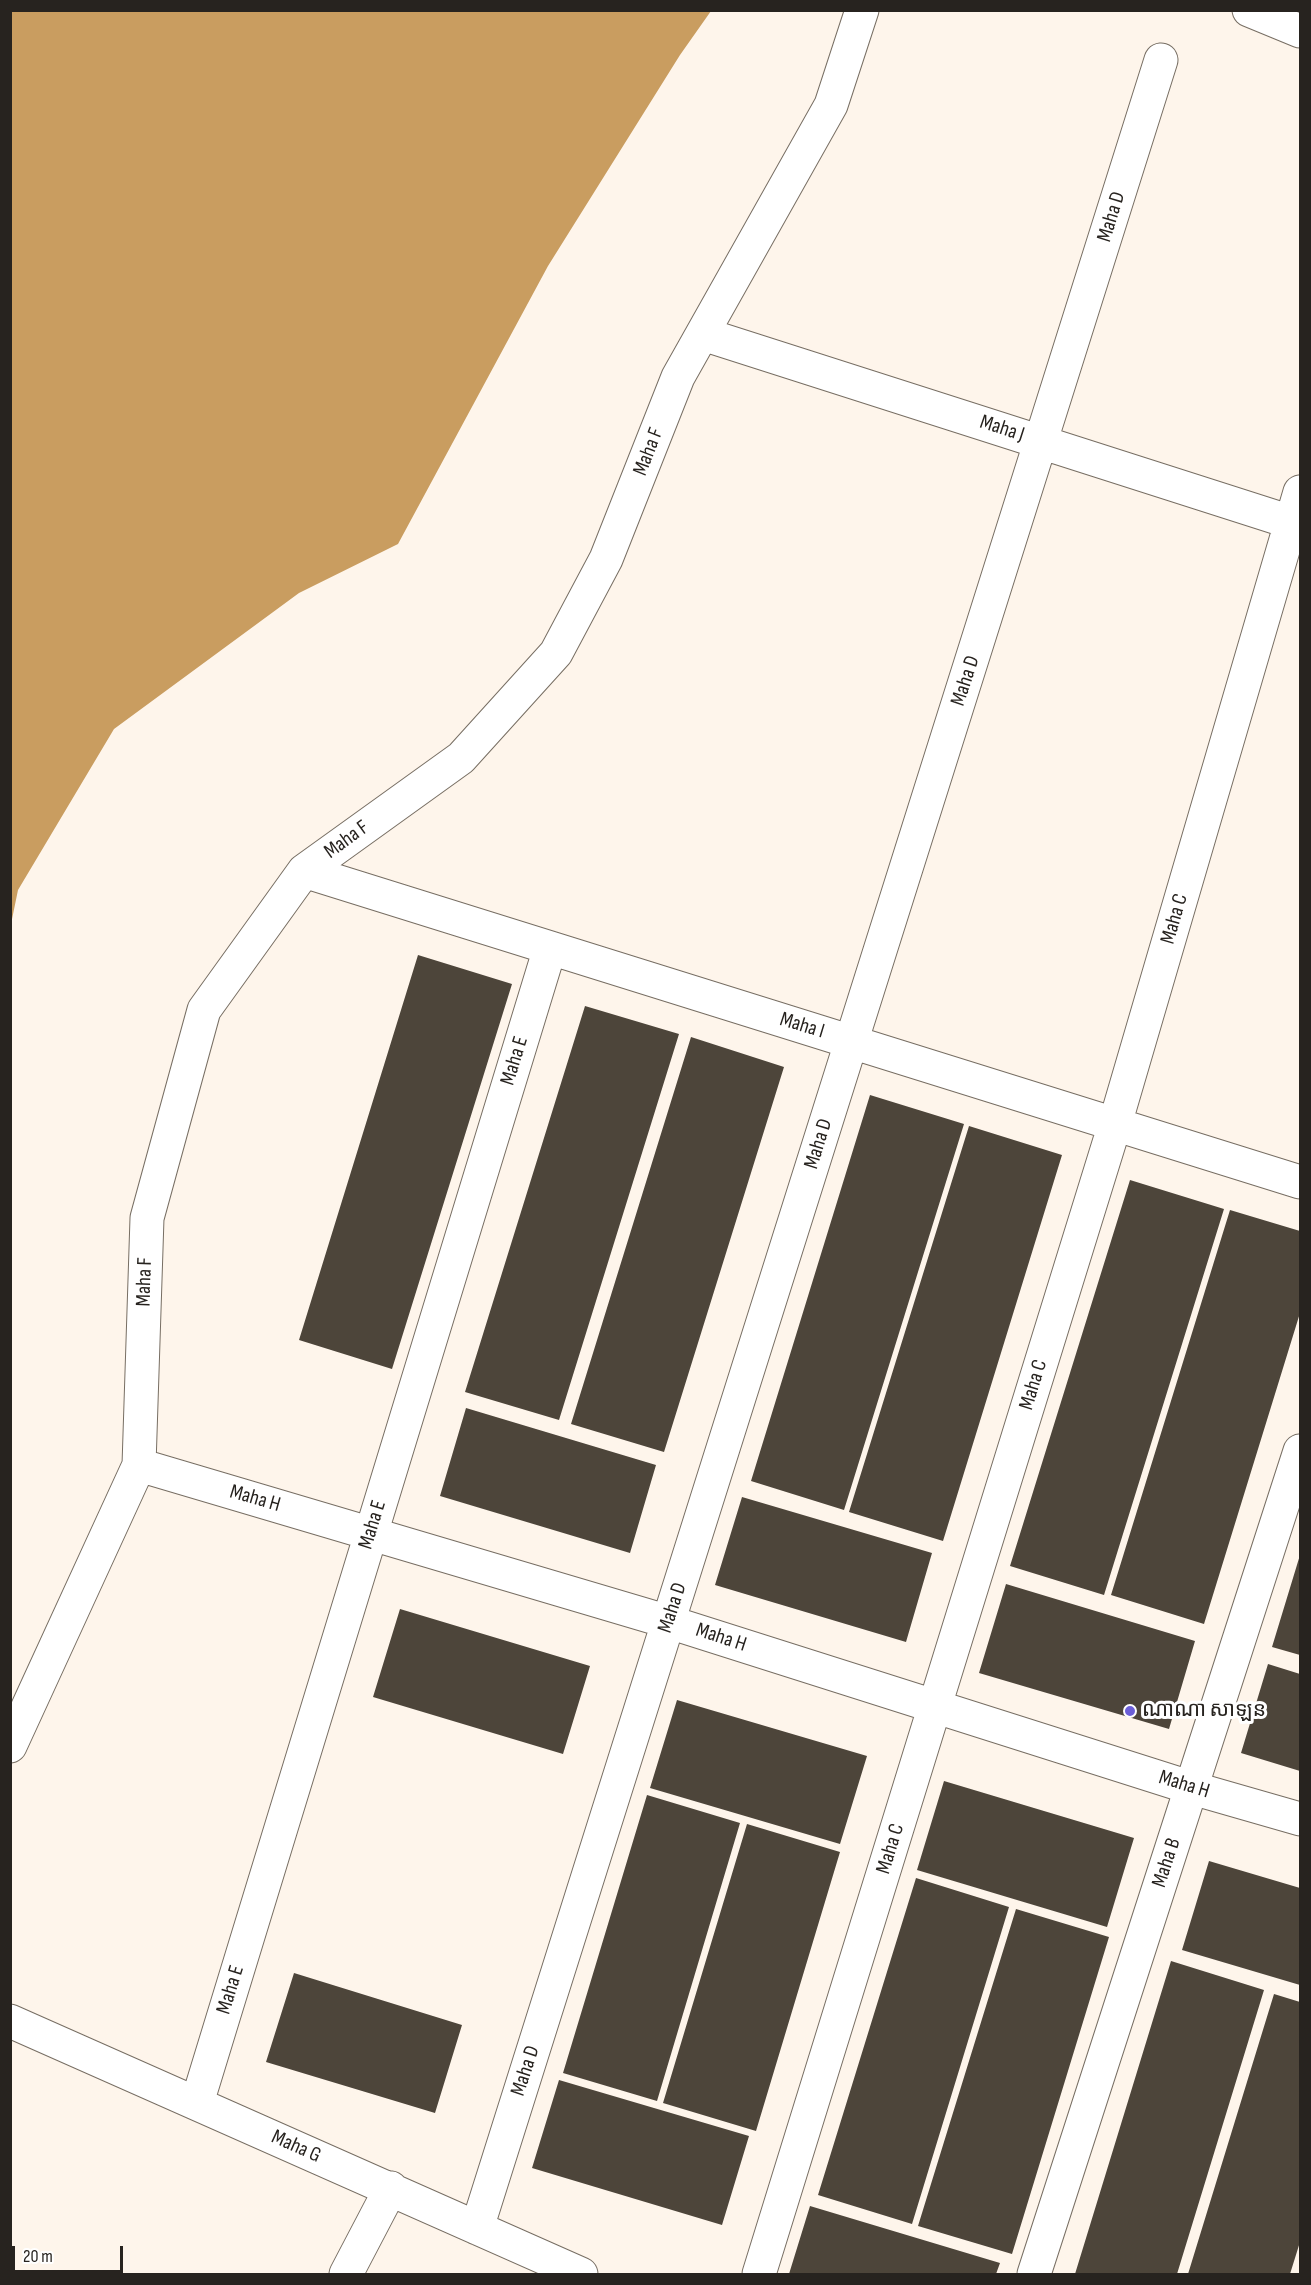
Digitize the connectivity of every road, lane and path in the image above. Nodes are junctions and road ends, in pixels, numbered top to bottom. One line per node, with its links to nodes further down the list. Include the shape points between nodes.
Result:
1 (862, 10): 5 (street, Maha F, via 831,105)
2 (1250, 10): 3 (street)
3 (1300, 31)
4 (1161, 60): 6 (street, Maha D)
5 (703, 334): 6 (street, Maha J); 8 (street, Maha F, via 678,377 606,559 556,653 461,758)
6 (1041, 441): 7 (street, Maha J); 10 (street, Maha D)
7 (1297, 513): 11 (street, Maha C)
8 (304, 870): 9 (street, Maha I); 14 (street, Maha F, via 204,1010 147,1218)
9 (550, 948): 10 (street, Maha I); 15 (street, Maha E)
10 (852, 1042): 11 (street, Maha I); 16 (street, Maha D)
11 (1115, 1124): 12 (street, Maha I); 17 (street, Maha C)
12 (1300, 1182)
13 (1300, 1450): 19 (street, Maha B)
14 (139, 1465): 15 (street, Maha H); 18 (street, Maha F)
15 (371, 1533): 16 (street, Maha H); 22 (street, Maha E)
16 (669, 1622): 17 (street, Maha H); 24 (street, Maha D)
17 (935, 1706): 19 (street, Maha H); 27 (street, Maha C)
18 (10, 1746)
19 (1192, 1788): 20 (street, Maha H); 28 (street, Maha B)
20 (1300, 1819)
21 (10, 2021): 22 (street, Maha G)
22 (197, 2103): 23 (street, Maha G)
23 (391, 2188): 24 (street, Maha G); 25 (street)
24 (477, 2228): 26 (street, Maha G)
25 (346, 2274)
26 (581, 2274)
27 (759, 2274)
28 (1034, 2274)

